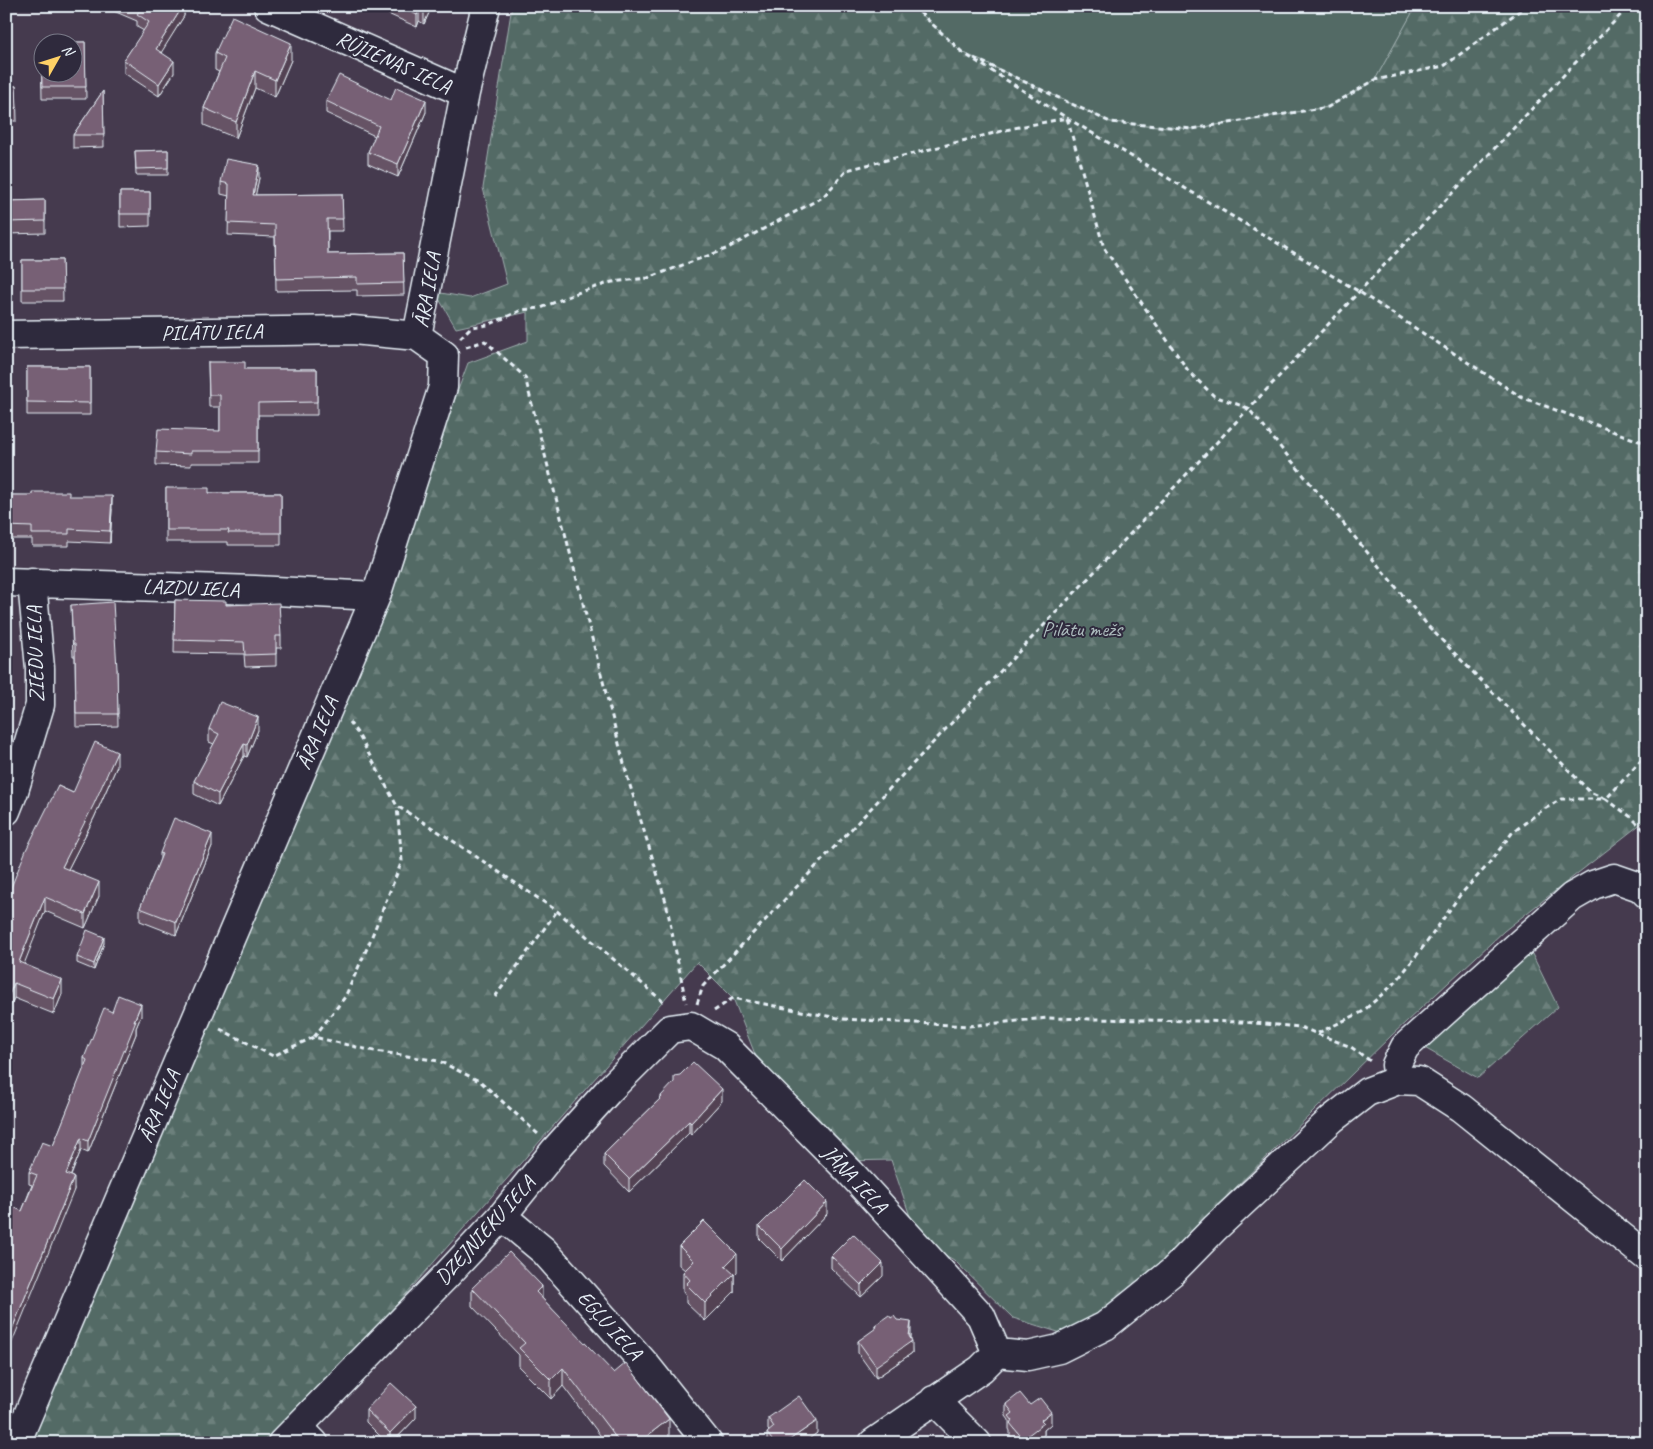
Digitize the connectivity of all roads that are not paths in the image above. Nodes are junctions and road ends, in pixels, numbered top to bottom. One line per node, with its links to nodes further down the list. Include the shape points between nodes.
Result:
1 (268, 6): 3 (street, RŪJIENAS IELA)
2 (486, 6): 3 (street, ĀRA IELA)
3 (465, 93): 5 (street, ĀRA IELA)
4 (6, 335): 5 (street, PILĀTU IELA, via 353,330)
5 (417, 336): 7 (street, ĀRA IELA, via 444,355 443,387)
6 (19, 582): 7 (street, LAZDU IELA); 8 (street, ZIEDU IELA, via 40,668 40,705)
7 (376, 596): 17 (street, ĀRA IELA)
8 (6, 810)
9 (1647, 894): 11 (street, via 1640,887 1614,878 1572,897 1405,1046 1396,1066)
10 (691, 1026): 12 (street, DZEJNIEKU IELA, via 670,1029 610,1089 554,1150); 14 (street, JĀŅA IELA, via 726,1046 849,1171 980,1316)
11 (1398, 1080): 13 (street, via 1418,1081 1461,1108); 14 (street, via 1368,1092 1332,1119 1172,1272 1105,1326 1059,1349 1028,1356)
12 (502, 1216): 16 (street, DZEJNIEKU IELA); 18 (street, EGĻU IELA, via 544,1251 644,1364)
13 (1647, 1257)
14 (996, 1353): 15 (street, via 982,1369)
15 (934, 1400): 19 (street); 20 (street)
16 (298, 1438)
17 (16, 1443)
18 (708, 1443)
19 (872, 1443)
20 (976, 1443)

